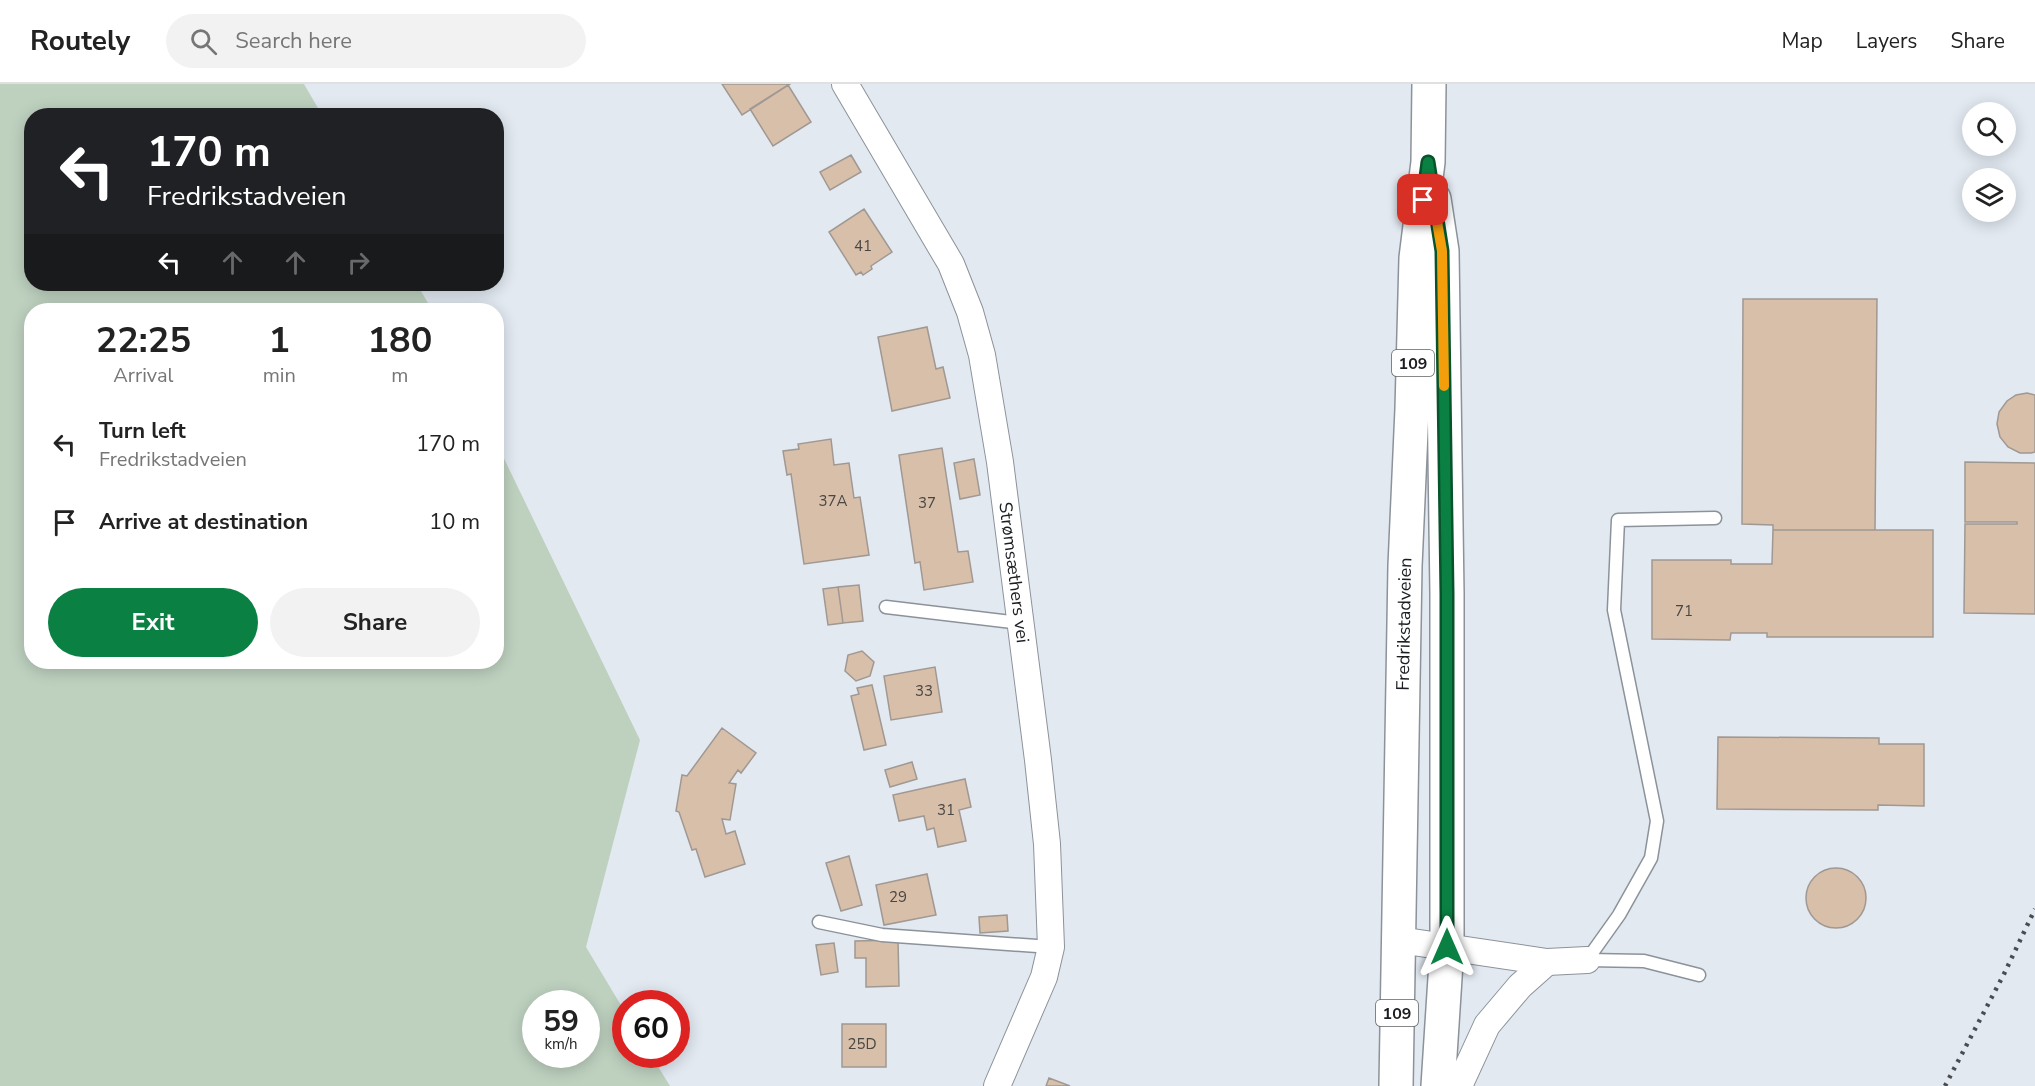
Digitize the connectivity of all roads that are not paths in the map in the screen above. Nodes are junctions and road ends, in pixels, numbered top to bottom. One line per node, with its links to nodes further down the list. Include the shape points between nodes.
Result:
1 (845, 84): 6 (street, Strømsæthers vei, via 951,264 970,312 982,355 998,452)
2 (1429, 84): 3 (main road, Fredrikstadveien / 109)
3 (1428, 162): 8 (main road, Fredrikstadveien / 109, via 1416,258 1405,566); 10 (main road, Fredrikstadveien / 109, via 1442,263)
4 (1715, 518): 11 (lane, via 1617,520 1614,610 1657,821 1651,858 1619,915)
5 (886, 607): 6 (lane)
6 (1020, 623): 9 (street, Strømsæthers vei, via 1047,844)
7 (819, 922): 9 (lane, via 882,935)
8 (1399, 940): 10 (street); 15 (main road, Fredrikstadveien / 109)
9 (1050, 947): 14 (street, Strømsæthers vei, via 1044,977)
10 (1447, 947): 12 (street); 16 (main road, Fredrikstadveien / 109)
11 (1587, 960): 12 (street); 13 (lane, via 1644,961)
12 (1547, 962): 17 (street, via 1487,1025)
13 (1699, 975)
14 (997, 1086)
15 (1396, 1086)
16 (1438, 1086)
17 (1459, 1086)

